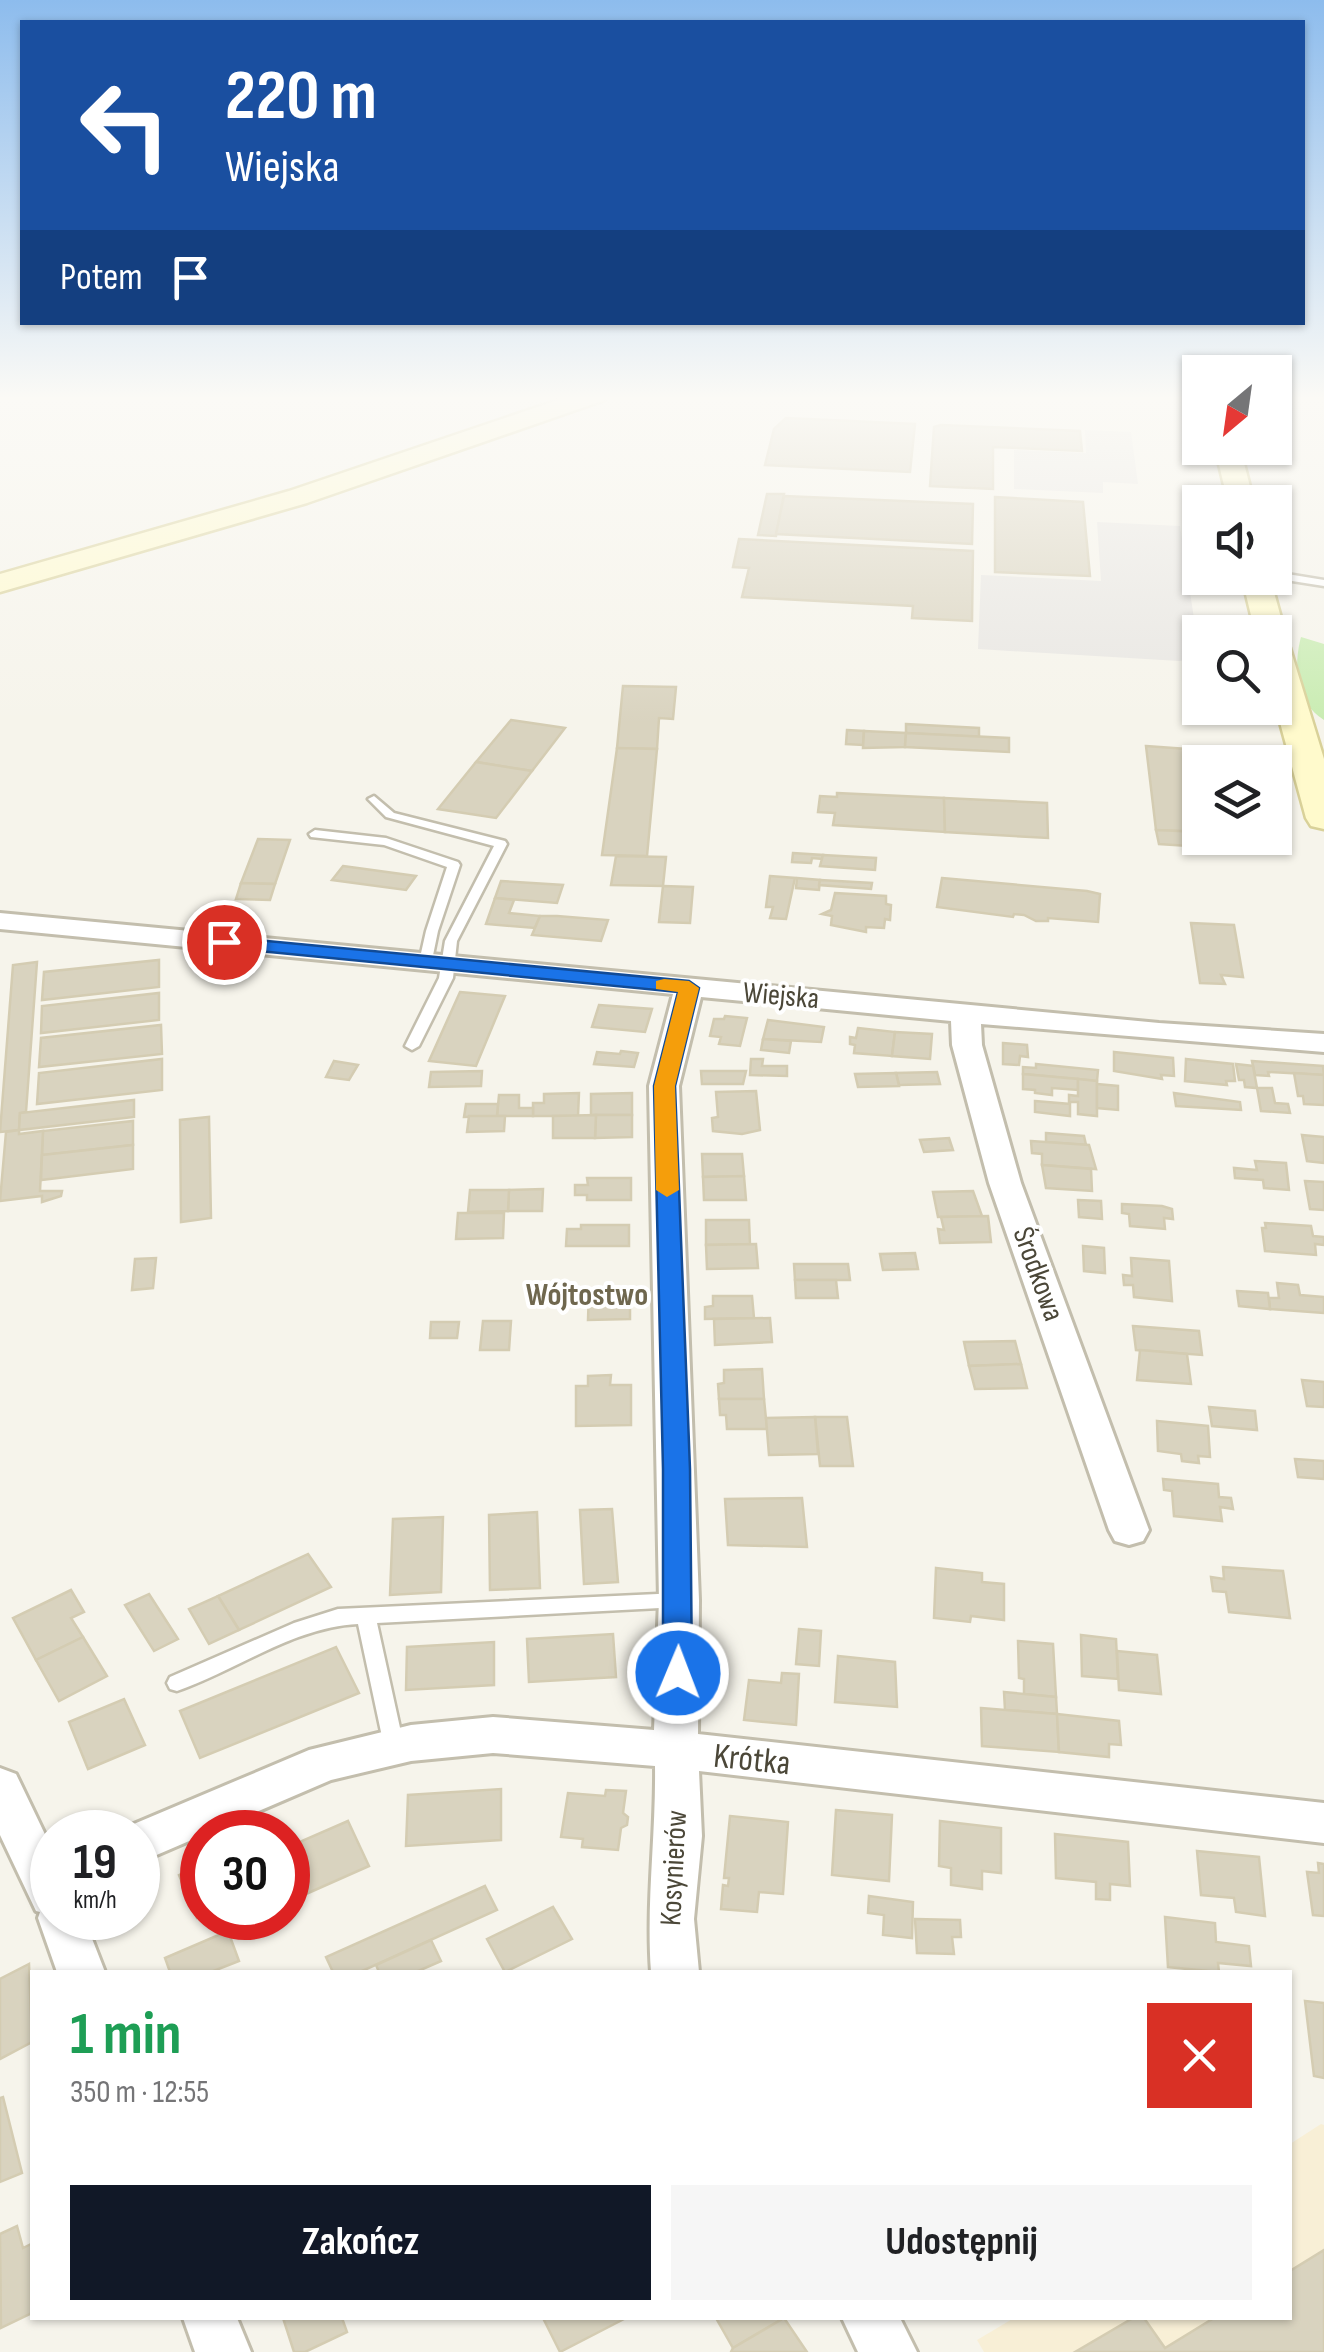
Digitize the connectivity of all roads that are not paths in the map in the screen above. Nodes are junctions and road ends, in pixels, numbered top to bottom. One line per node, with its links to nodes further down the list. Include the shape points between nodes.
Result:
1 (271, 505): 3 (main road)
2 (1292, 578): 4 (lane)
3 (0, 583)
4 (1324, 583)
5 (1292, 686): 6 (main road)
6 (1312, 731): 8 (main road)
7 (374, 798): 11 (lane, via 390,815 501,844)
8 (1324, 818)
9 (315, 834): 11 (lane, via 386,842 454,865 432,930)
10 (0, 921): 11 (street, Wiejska)
11 (437, 963): 12 (street, Wiejska); 15 (lane, via 446,978)
12 (689, 988): 13 (street, Wiejska); 17 (street, Kosynierów, via 664,1086)
13 (966, 1014): 14 (street, Wiejska); 16 (street, Środkowa, via 967,1046 1005,1183)
14 (1324, 1043)
15 (412, 1046)
16 (1130, 1530)
17 (679, 1600): 18 (lane); 21 (street, Kosynierów)
18 (366, 1616): 19 (lane, via 319,1622); 20 (lane)
19 (177, 1683)
20 (394, 1746): 21 (street, Krótka, via 494,1736); 24 (street, Krótka, via 285,1778)
21 (676, 1751): 23 (street, Krótka); 28 (street, Kosynierów)
22 (4, 1802): 25 (street)
23 (1324, 1822)
24 (160, 1834)
25 (30, 1851)
26 (70, 1940): 27 (street)
27 (80, 1970)
28 (675, 1970)
29 (211, 2320): 31 (street)
30 (870, 2320): 32 (street)
31 (222, 2352)
32 (889, 2352)

